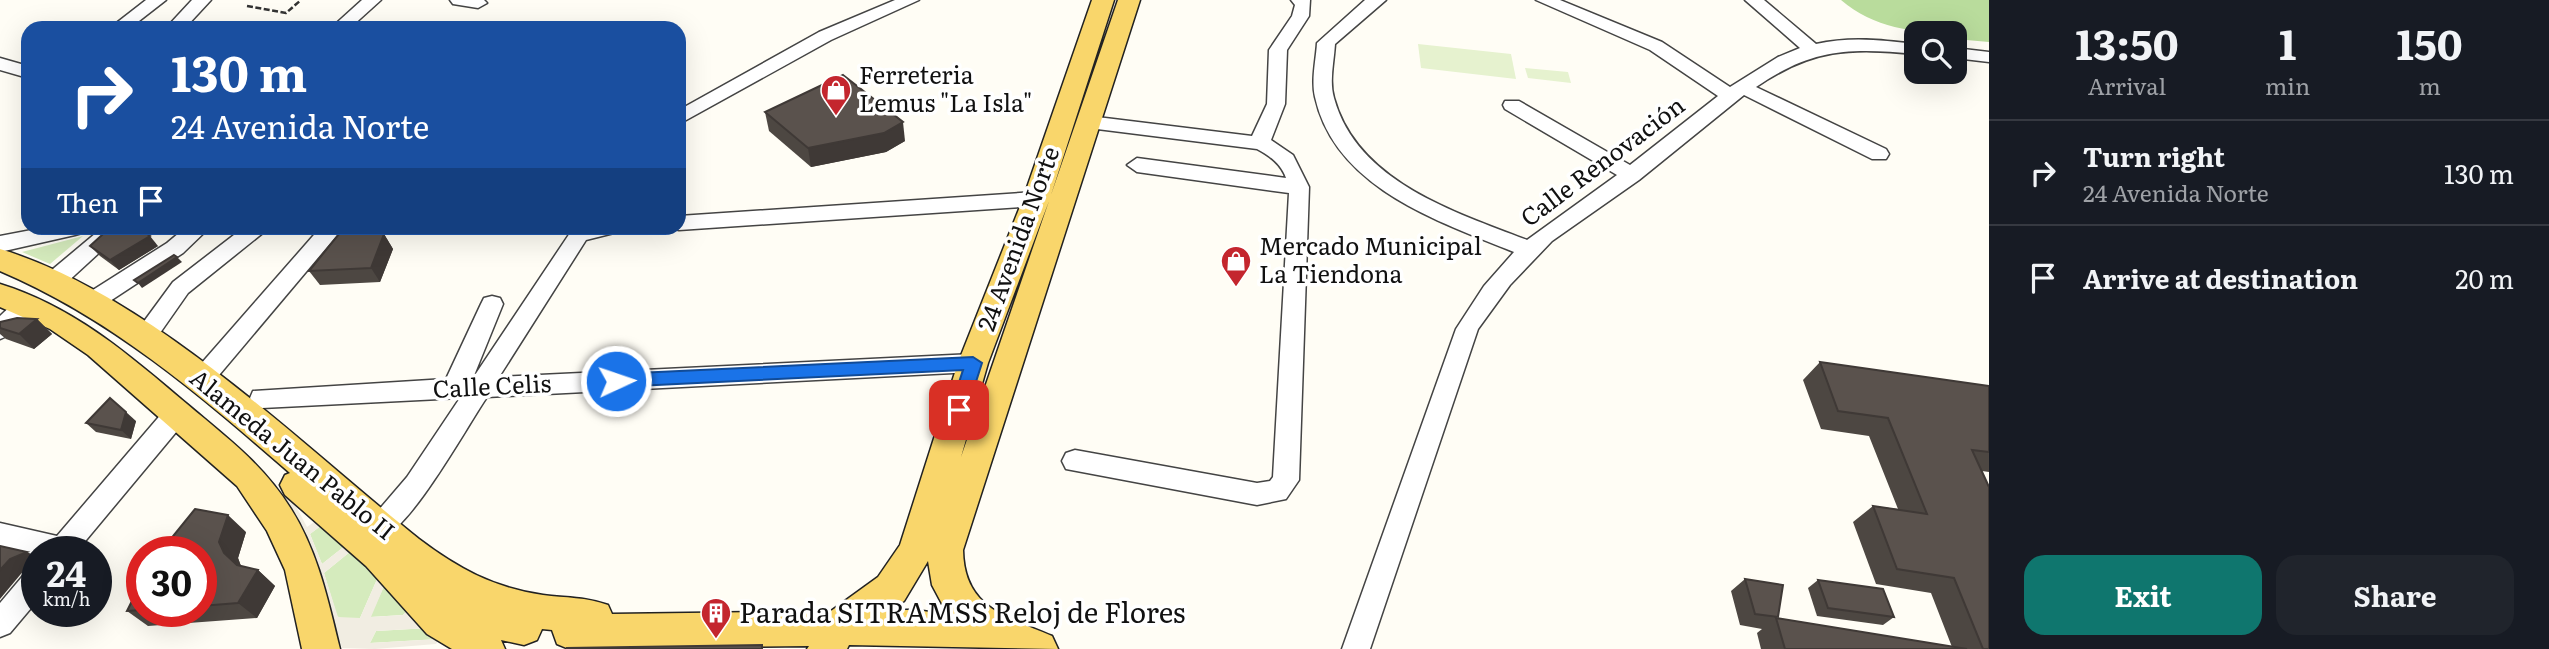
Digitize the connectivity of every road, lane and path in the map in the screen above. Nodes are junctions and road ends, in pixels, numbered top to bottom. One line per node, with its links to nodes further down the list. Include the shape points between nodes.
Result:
1 (157, 0): 16 (street)
2 (202, 0): 17 (street)
3 (255, 0): 4 (path, via 247,6 286,13)
4 (301, 0)
5 (372, 0): 18 (street)
6 (459, 0): 14 (street)
7 (909, 0): 15 (street)
8 (1103, 0): 34 (main road, 24 Avenida Norte)
9 (1129, 0): 27 (main road, 24 Avenida Norte)
10 (1300, 0): 29 (street, via 1304,12 1282,40 1273,67 1276,104)
11 (1377, 0): 43 (street, via 1326,43 1324,96 1338,136 1381,178 1420,205)
12 (1545, 0): 25 (street, via 1657,47 1706,82)
13 (1754, 0): 20 (street)
14 (478, 3)
15 (887, 4): 28 (street)
16 (128, 21)
17 (182, 21)
18 (348, 21)
19 (1904, 48): 20 (street, Calle Renovación, via 1860,44)
20 (1813, 50): 25 (street, Calle Renovación, via 1790,58)
21 (1967, 54): 22 (street)
22 (1989, 57)
23 (0, 64): 24 (street)
24 (21, 70)
25 (1739, 92): 30 (street); 32 (street, Calle Renovación)
26 (1512, 105): 32 (street)
27 (1092, 113): 29 (street); 69 (main road, 24 Avenida Norte, via 946,550 949,586 958,602)
28 (686, 114)
29 (1261, 136): 33 (street, via 1294,168)
30 (1879, 154)
31 (1137, 165): 33 (street)
32 (1632, 174): 43 (street, Calle Renovación)
33 (1299, 187): 58 (street, via 1286,480 1277,491 1257,494)
34 (1036, 200): 35 (street); 52 (main road, 24 Avenida Norte)
35 (686, 223)
36 (42, 235): 42 (street)
37 (107, 235): 46 (street)
38 (190, 235): 48 (street)
39 (248, 235): 51 (street, via 177,287)
40 (326, 235): 53 (street)
41 (579, 235): 54 (street)
42 (0, 244)
43 (1531, 250): 73 (street, Calle Renovación, via 1467,329)
44 (0, 259): 46 (main road, Alameda Juan Pablo II)
45 (0, 279): 63 (main road, via 62,302 113,332)
46 (55, 280): 48 (main road, Alameda Juan Pablo II)
47 (13, 300): 50 (street); 57 (main road, Alameda Juan Pablo II, via 81,334)
48 (93, 301): 51 (main road, Alameda Juan Pablo II)
49 (492, 304): 55 (street)
50 (0, 330)
51 (145, 337): 53 (main road, Alameda Juan Pablo II)
52 (973, 363): 54 (street, Calle Celis); 67 (main road, 24 Avenida Norte, via 915,552 891,589)
53 (201, 380): 59 (main road, Alameda Juan Pablo II)
54 (478, 387): 55 (street, Calle Celis); 59 (street, via 416,485)
55 (454, 389): 56 (street, Calle Celis)
56 (262, 398)
57 (178, 412): 61 (street); 71 (main road, Alameda Juan Pablo II, via 249,476 281,521 303,570)
58 (1075, 461)
59 (380, 527): 65 (main road, Alameda Juan Pablo II, via 444,576 478,594 535,611)
60 (0, 535): 62 (street)
61 (74, 536)
62 (21, 540)
63 (389, 566): 68 (main road, via 463,612); 70 (main road, via 440,622)
64 (21, 599): 66 (street)
65 (595, 617): 67 (main road); 68 (main road)
66 (0, 624)
67 (841, 629): 68 (main road); 69 (main road, via 918,627)
68 (541, 630): 70 (main road)
69 (998, 638): 72 (main road)
70 (480, 648)
71 (321, 649)
72 (1038, 649)
73 (1356, 649)

